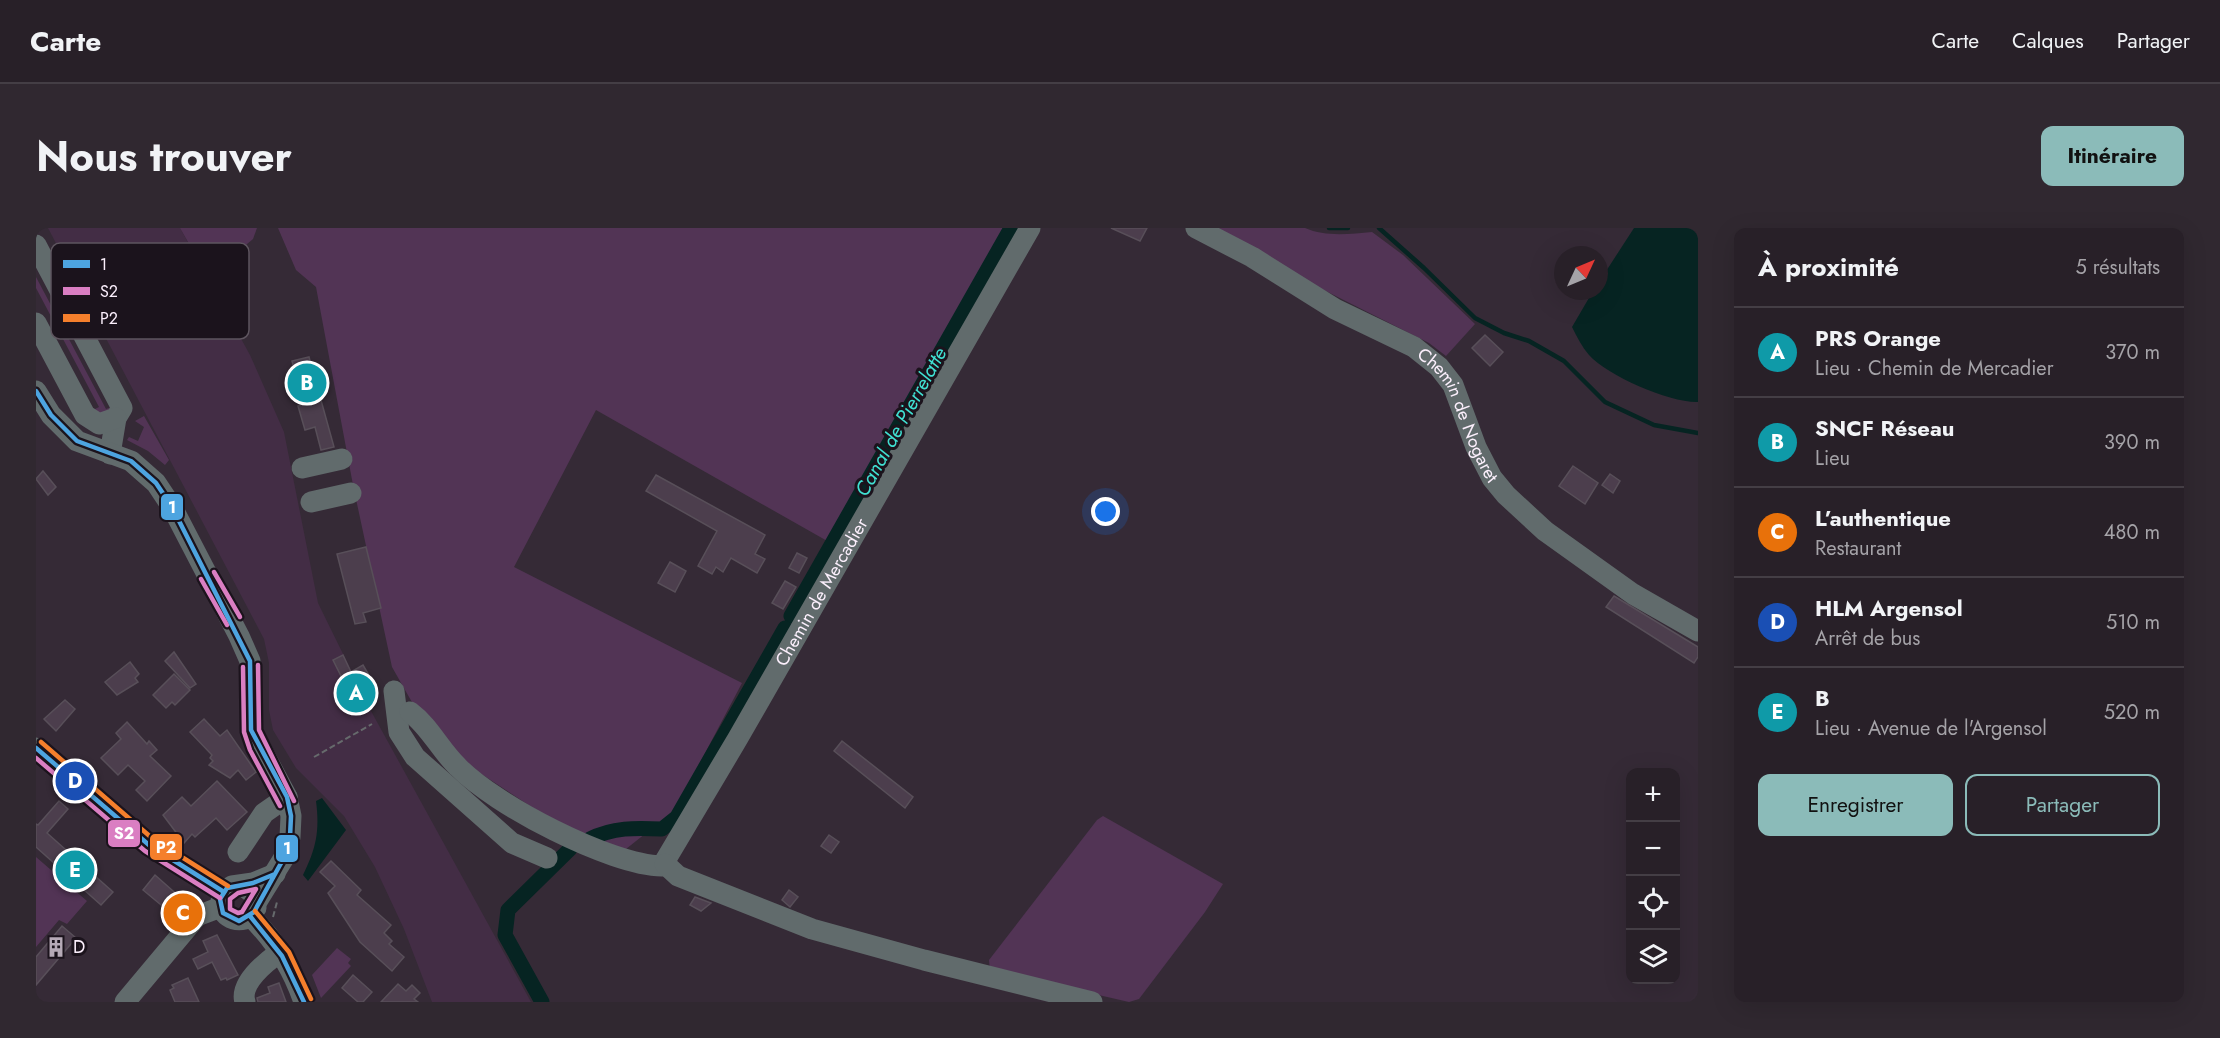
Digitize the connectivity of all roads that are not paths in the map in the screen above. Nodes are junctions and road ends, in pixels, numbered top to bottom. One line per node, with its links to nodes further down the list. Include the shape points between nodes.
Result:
1 (1030, 228): 21 (street, Chemin de Mercadier)
2 (1196, 228): 14 (street, Chemin de Nogaret, via 1252,257 1335,309 1414,347 1453,385 1476,447 1506,495 1545,531 1596,568)
3 (36, 245): 4 (street)
4 (51, 273)
5 (36, 323): 8 (street, via 85,416 99,424)
6 (86, 339): 8 (street, via 122,408)
7 (36, 391): 9 (street, via 51,415 77,441)
8 (116, 418): 9 (street)
9 (110, 454): 18 (street, via 131,461 156,483 239,636 250,661 251,730)
10 (342, 459): 11 (street)
11 (302, 468)
12 (351, 493): 13 (street)
13 (311, 502)
14 (1698, 631)
15 (394, 691): 20 (street, via 399,732 415,757 512,843)
16 (410, 711): 21 (street, via 422,720 459,768 513,809 628,860 651,866)
17 (36, 748): 23 (street, via 149,845)
18 (287, 797): 19 (street, via 264,813); 22 (street, via 290,837)
19 (238, 852)
20 (547, 858)
21 (665, 864): 29 (street, via 678,876 812,929)
22 (274, 874): 23 (street); 24 (street)
23 (229, 895): 24 (street, via 251,890); 24 (street, via 223,913 233,920); 26 (street, via 197,916)
24 (253, 910): 25 (street)
25 (280, 952): 27 (street, via 246,986); 28 (street)
26 (125, 1002)
27 (245, 1002)
28 (304, 1002)
29 (1092, 1002)

